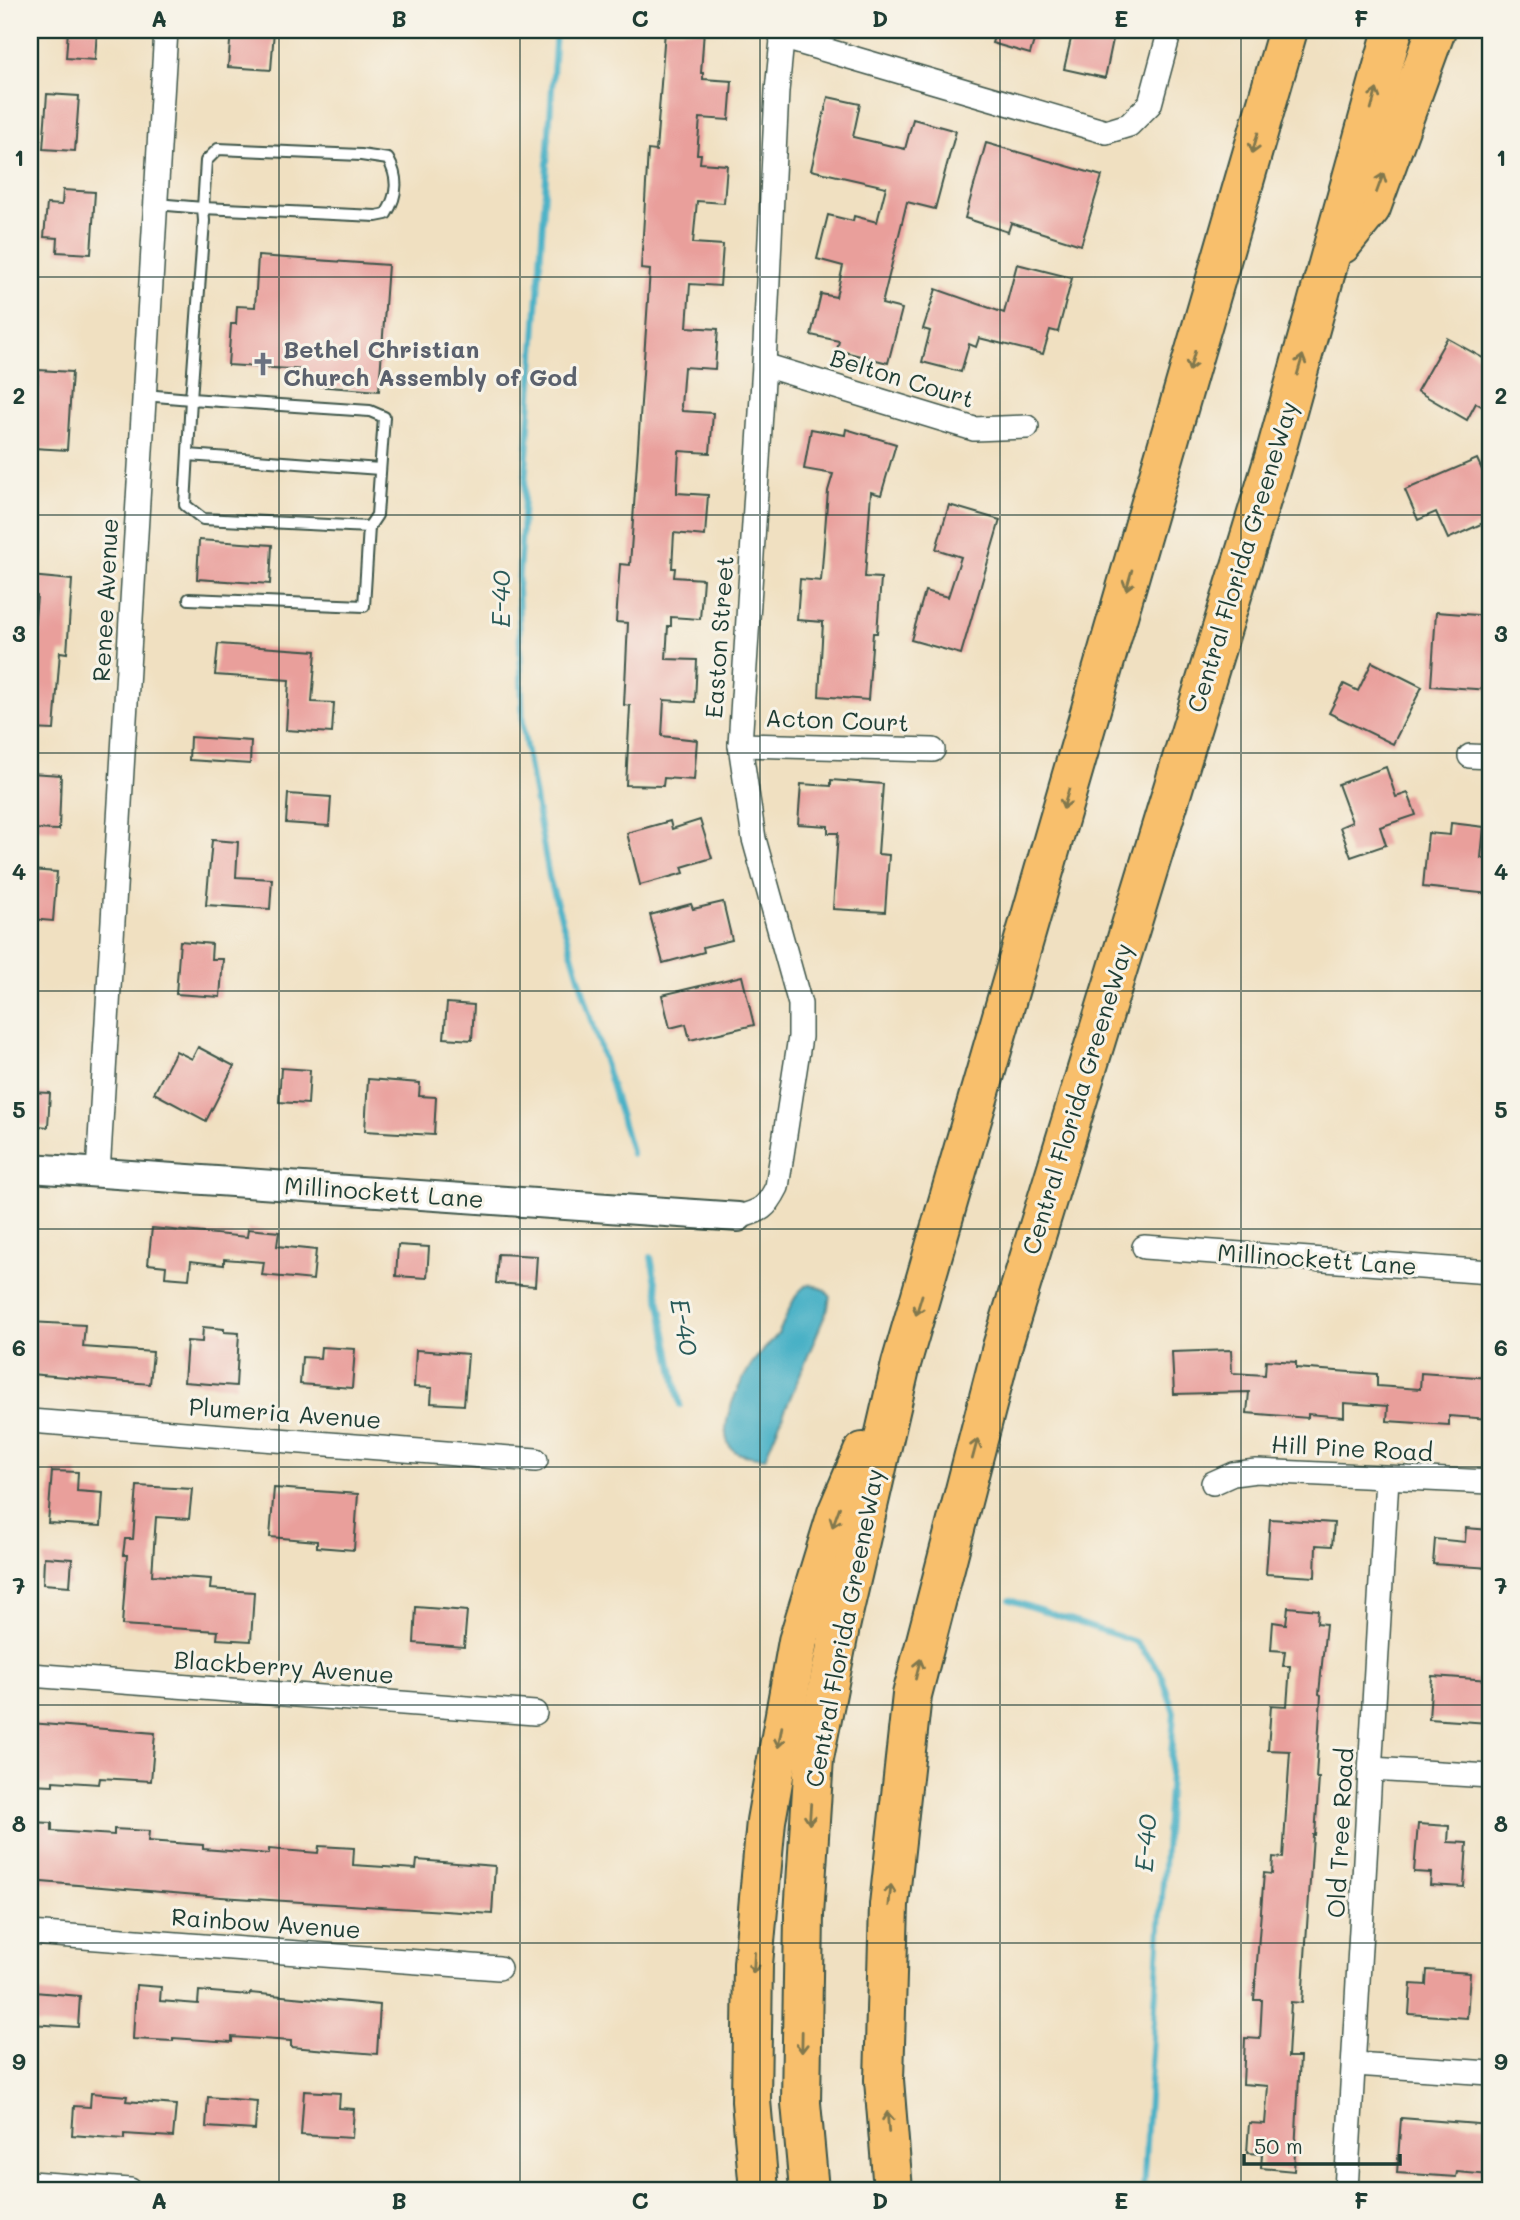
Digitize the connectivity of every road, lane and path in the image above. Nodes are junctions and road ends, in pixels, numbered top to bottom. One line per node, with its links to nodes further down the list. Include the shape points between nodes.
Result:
1 (166, 30): 7 (street, Renee Avenue)
2 (1170, 30): 6 (street, via 1150,104 1129,125 1106,132)
3 (1288, 30): 25 (highway, Central Florida GreeneWay, one-way to 25)
4 (1393, 30): 9 (highway, Central Florida GreeneWay, one-way to 4)
5 (1436, 30): 9 (highway, one-way to 5, via 1371,208)
6 (782, 33): 10 (street, Easton Street)
7 (156, 204): 8 (lane); 11 (street, Renee Avenue)
8 (203, 208): 8 (lane, via 206,161 218,149 361,155 388,159 396,173 394,202 386,214 376,216); 12 (lane)
9 (1329, 259): 43 (highway, Central Florida GreeneWay, one-way to 9, via 884,2080 889,1905 912,1695 1002,1346 1275,454)
10 (764, 365): 13 (street, Belton Court, via 974,429); 18 (street, Easton Street)
11 (144, 395): 12 (lane); 21 (street, Renee Avenue)
12 (191, 398): 14 (lane); 15 (lane, via 370,411 384,417)
13 (1027, 427)
14 (188, 455): 15 (lane); 16 (lane, via 185,505 203,519)
15 (380, 469): 16 (lane, via 377,516)
16 (369, 527): 17 (lane, via 364,606)
17 (189, 599)
18 (740, 745): 19 (street, Acton Court); 22 (street, Easton Street, via 754,839 800,1004 800,1037 777,1187 758,1212)
19 (933, 750)
20 (30, 1168): 21 (street, Millinockett Lane)
21 (98, 1173): 22 (street, Millinockett Lane)
22 (737, 1217)
23 (1144, 1247): 24 (street, Millinockett Lane)
24 (1490, 1272)
25 (901, 1364): 41 (highway, one-way to 41, via 837,1513 798,1641 780,1732 766,1821 753,1964 751,2101); 42 (highway, Central Florida GreeneWay, one-way to 42, via 814,1759 803,1915 802,2103)
26 (30, 1421): 27 (street, Plumeria Avenue)
27 (536, 1460)
28 (1387, 1478): 29 (street, Hill Pine Road); 30 (street, Hill Pine Road, via 1256,1471); 33 (street, Old Tree Road)
29 (1490, 1482)
30 (1213, 1483)
31 (30, 1675): 32 (street, Blackberry Avenue)
32 (535, 1713)
33 (1371, 1769): 34 (street); 37 (street, Old Tree Road)
34 (1490, 1776)
35 (30, 1933): 36 (street, Rainbow Avenue)
36 (499, 1968)
37 (1355, 2064): 38 (street); 44 (street, Old Tree Road)
38 (1490, 2073)
39 (30, 2183): 40 (street)
40 (130, 2190)
41 (759, 2190)
42 (809, 2190)
43 (893, 2190)
44 (1346, 2190)

